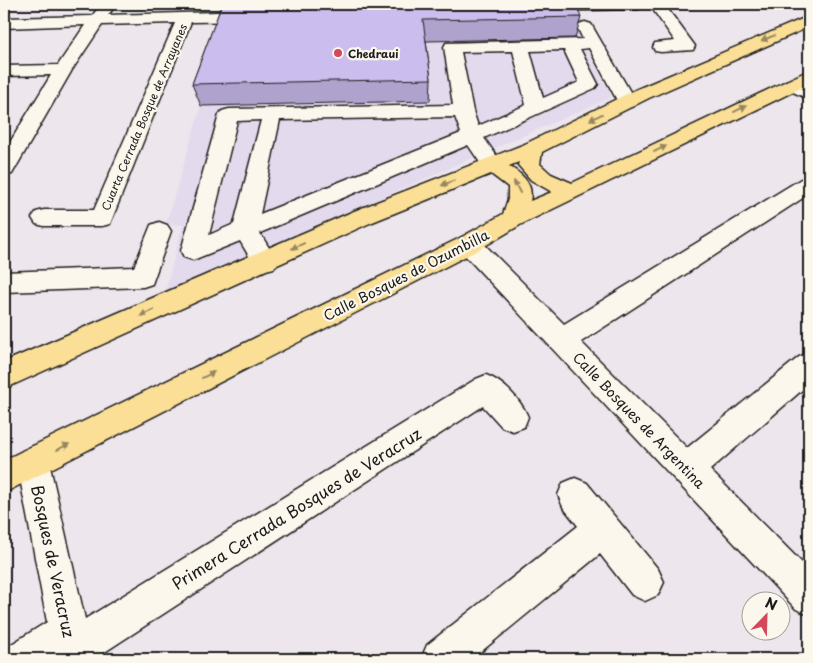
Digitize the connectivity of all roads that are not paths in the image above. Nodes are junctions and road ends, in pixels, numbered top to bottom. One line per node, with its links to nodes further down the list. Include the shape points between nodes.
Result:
1 (107, 4): 8 (street)
2 (574, 4): 3 (street); 5 (street); 11 (street)
3 (638, 4)
4 (657, 4): 14 (street, via 687,46)
5 (524, 7)
6 (275, 16): 7 (street)
7 (185, 19): 8 (street); 32 (street, Cuarta Cerrada Bosque de Arrayanes, via 102,218)
8 (97, 21): 10 (street); 15 (street)
9 (809, 21): 20 (main road, one-way to 20)
10 (4, 23)
11 (594, 43): 13 (street); 20 (street)
12 (520, 46): 13 (street); 21 (street); 22 (street, via 452,47)
13 (561, 46): 17 (street); 17 (street, via 589,84)
14 (661, 47)
15 (63, 70): 16 (street); 24 (street)
16 (4, 71)
17 (564, 77): 21 (street)
18 (801, 81): 19 (street); 31 (main road, Calle Bosques de Ozumbilla, one-way to 18)
19 (809, 94)
20 (627, 102): 27 (main road, one-way to 27)
21 (536, 107): 26 (street)
22 (464, 111): 23 (street); 26 (street)
23 (272, 114): 34 (street); 34 (street, via 229,115 193,250)
24 (32, 122): 25 (street); 29 (street)
25 (6, 124)
26 (472, 136): 28 (street); 34 (street)
27 (532, 149): 28 (main road); 31 (main road, via 529,165 535,173)
28 (492, 165): 33 (main road, one-way to 28, via 522,196 518,184); 37 (main road, one-way to 37, via 362,217)
29 (4, 169)
30 (809, 184): 39 (street)
31 (574, 192): 33 (main road, Calle Bosques de Ozumbilla)
32 (44, 218)
33 (512, 219): 36 (main road, Calle Bosques de Ozumbilla)
34 (245, 229): 37 (street)
35 (159, 231): 38 (street, via 143,277)
36 (469, 244): 39 (street, Calle Bosques de Argentina); 43 (main road, Calle Bosques de Ozumbilla, one-way to 36)
37 (265, 261): 41 (main road, one-way to 41)
38 (4, 282)
39 (561, 340): 44 (street, Calle Bosques de Argentina)
40 (809, 366): 44 (street)
41 (4, 376)
42 (513, 417): 49 (street, Primera Cerrada Bosques de Veracruz, via 486,388)
43 (19, 470): 49 (street, Bosques de Veracruz)
44 (687, 470): 48 (street, Calle Bosques de Argentina)
45 (575, 495): 46 (street)
46 (602, 529): 47 (street); 51 (street)
47 (645, 582)
48 (809, 596)
49 (72, 646): 50 (street)
50 (24, 659)
51 (441, 659)

